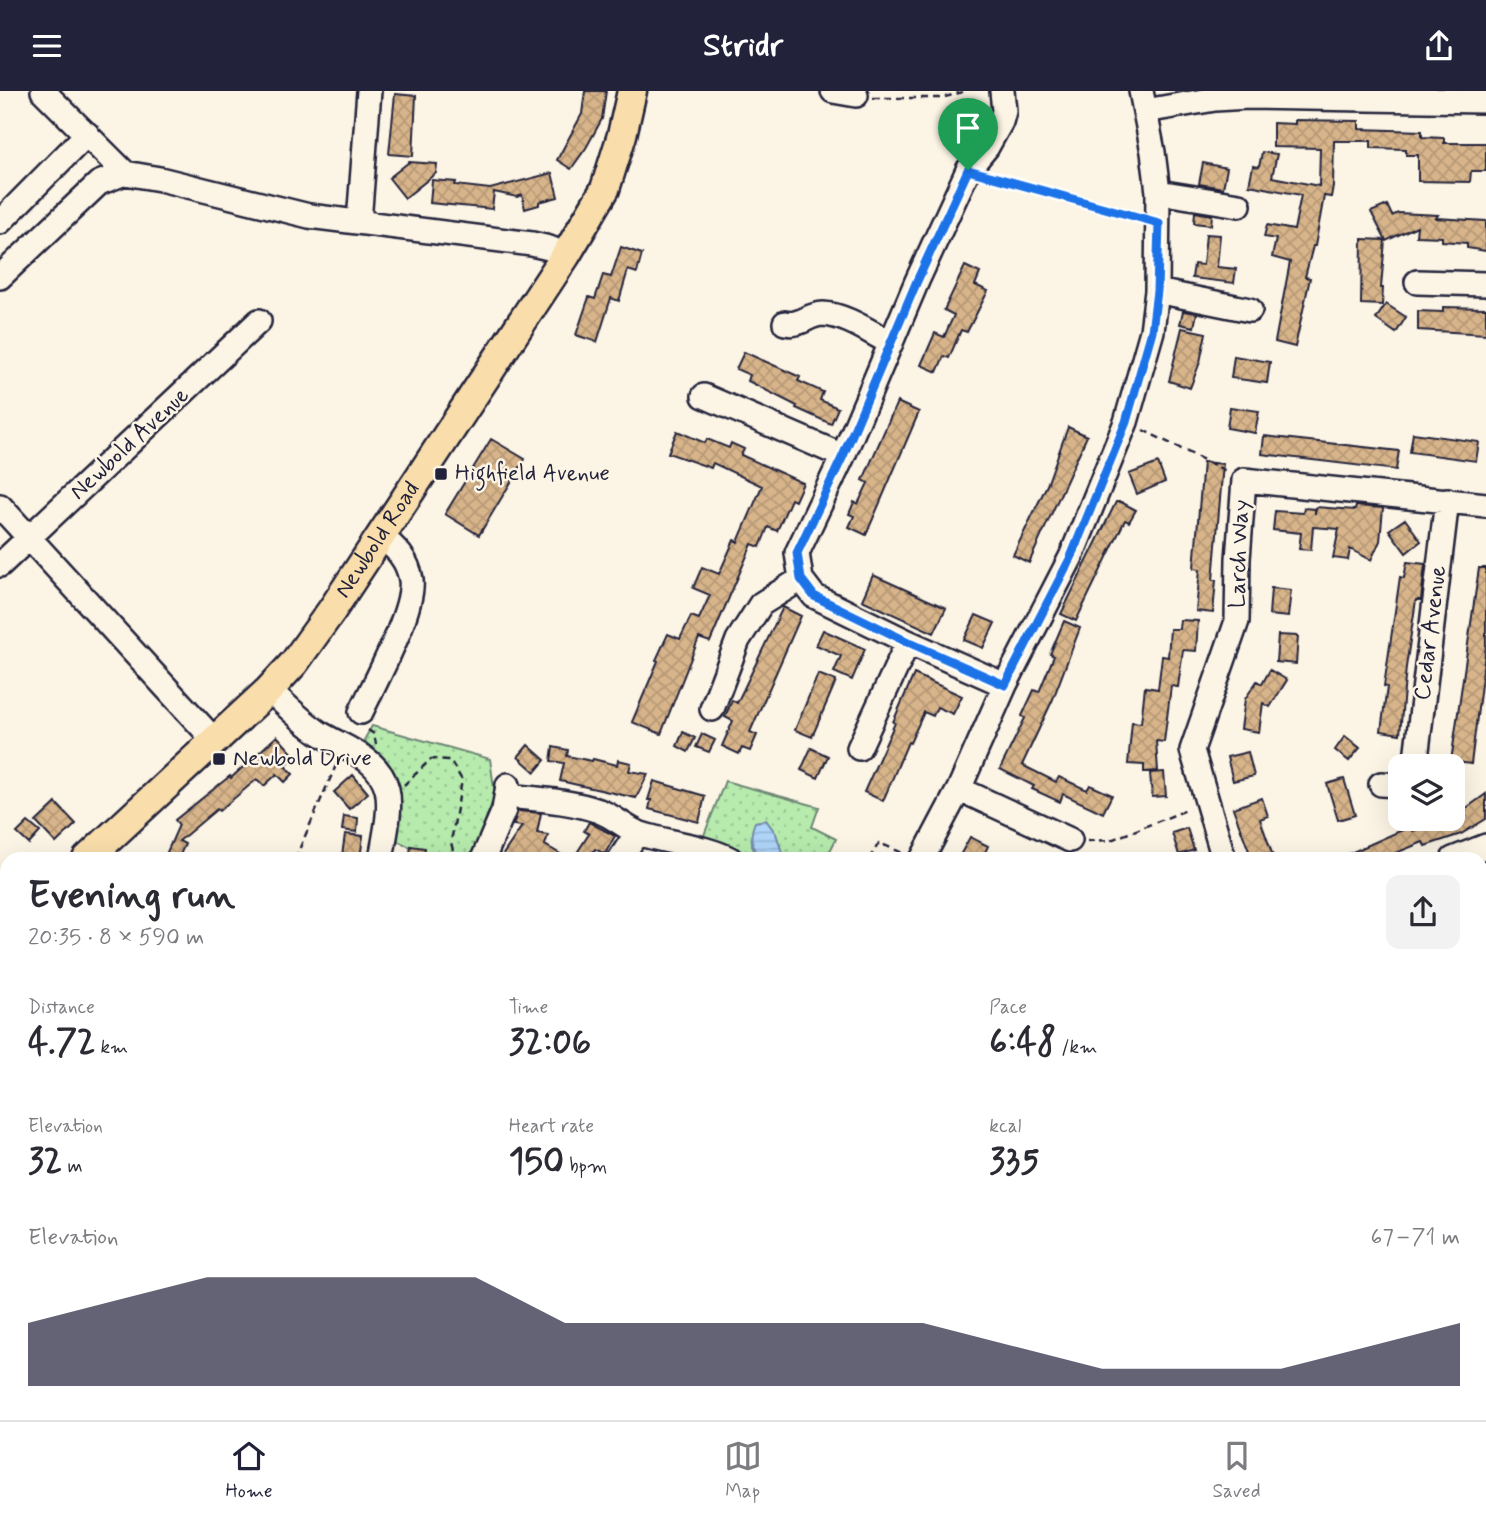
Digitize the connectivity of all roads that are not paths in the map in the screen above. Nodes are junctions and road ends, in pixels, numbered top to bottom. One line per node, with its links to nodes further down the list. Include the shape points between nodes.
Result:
1 (43, 91): 7 (street)
2 (369, 91): 12 (street)
3 (632, 91): 13 (main road, Newbold Road, via 605,188)
4 (1002, 91): 21 (street, via 1002,122 968,170)
5 (1143, 101): 6 (street, via 1247,97); 9 (street)
6 (1484, 110)
7 (88, 134): 8 (street); 11 (street)
8 (125, 173): 12 (street, via 309,216); 15 (street, via 99,183)
9 (1158, 192): 10 (street); 17 (street)
10 (1239, 205)
11 (0, 222)
12 (359, 222): 13 (street, via 532,244)
13 (566, 255): 27 (main road, Newbold Road)
14 (1428, 275): 16 (street)
15 (0, 277)
16 (1486, 283)
17 (1157, 291): 18 (street); 32 (street, via 1152,331 1126,422 1071,557)
18 (1250, 310)
19 (259, 321): 28 (street, Newbold Avenue)
20 (785, 323): 21 (street, via 827,315)
21 (891, 343): 23 (street)
22 (704, 396): 23 (street)
23 (843, 456): 30 (street, via 797,553)
24 (1447, 500): 25 (street, Larch Way); 38 (street, Cedar Avenue); 48 (street, Larch Way, via 1244,480 1237,621 1192,750)
25 (1486, 505)
26 (0, 506): 28 (street)
27 (381, 536): 33 (main road, Newbold Road, via 324,621); 35 (street, via 400,551 411,579 410,604)
28 (29, 538): 29 (street, Newbold Avenue); 36 (street)
29 (0, 565)
30 (801, 579): 31 (street, via 814,596); 34 (street, via 761,604)
31 (908, 642): 32 (street); 37 (street)
32 (1005, 685): 39 (street)
33 (269, 690): 36 (main road, Newbold Road); 43 (street, via 298,704 317,731 367,759 379,772 387,790)
34 (712, 694)
35 (361, 712)
36 (214, 740): 42 (main road, Newbold Road)
37 (859, 748)
38 (1417, 754)
39 (959, 789): 41 (street); 47 (street)
40 (637, 833): 44 (street, via 599,811 507,797); 45 (street); 46 (street)
41 (1070, 840)
42 (94, 852)
43 (382, 852)
44 (486, 852)
45 (625, 852)
46 (715, 852)
47 (919, 852)
48 (1222, 852)

